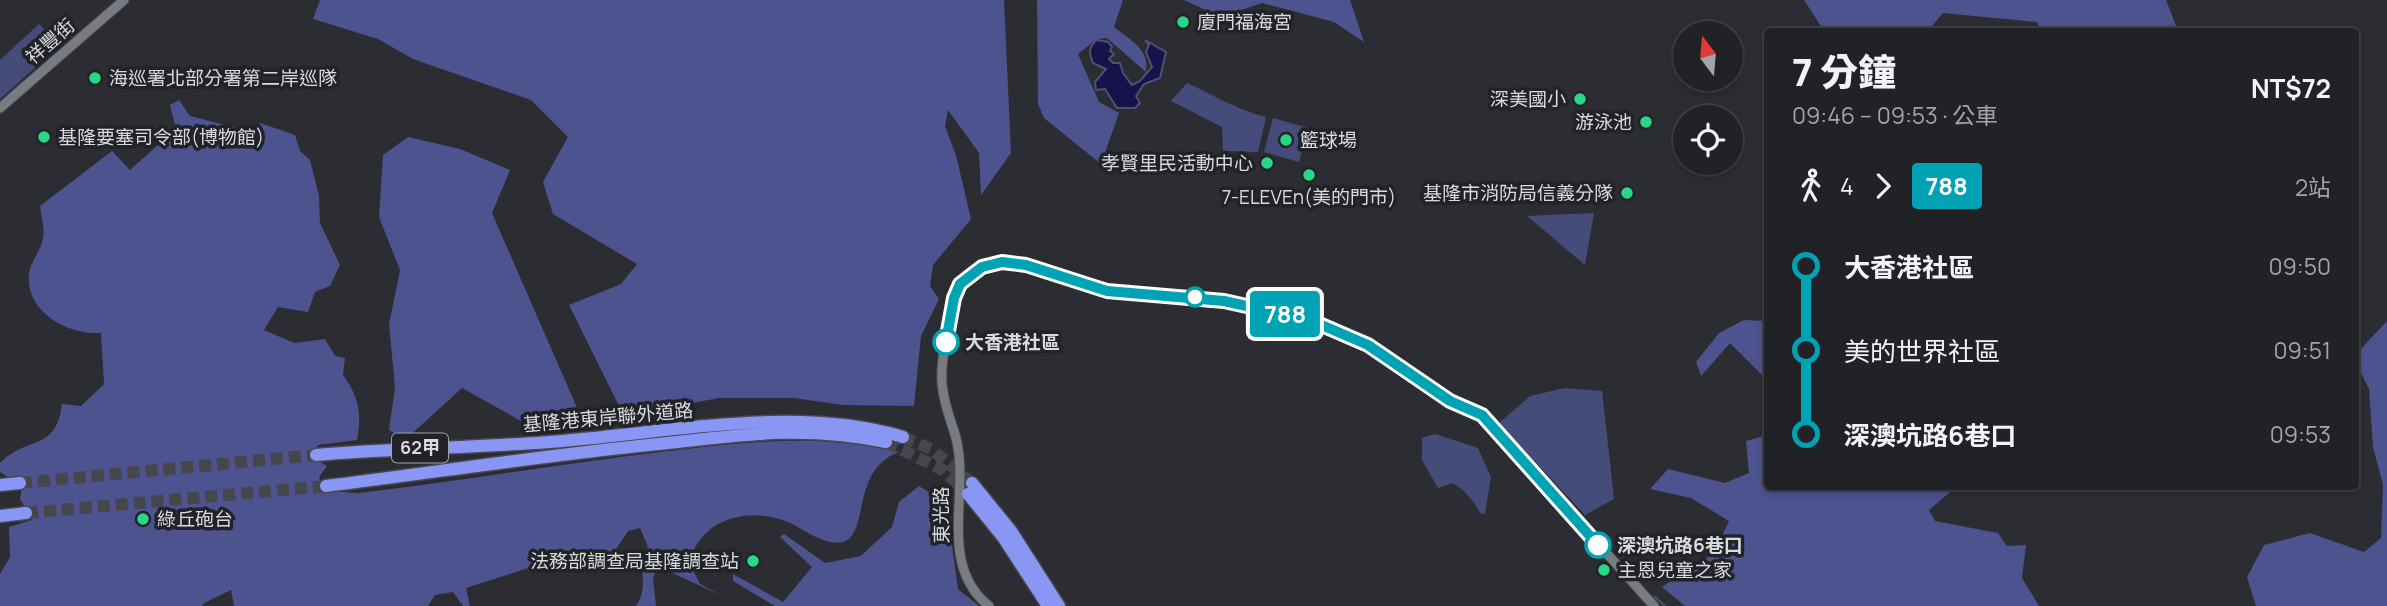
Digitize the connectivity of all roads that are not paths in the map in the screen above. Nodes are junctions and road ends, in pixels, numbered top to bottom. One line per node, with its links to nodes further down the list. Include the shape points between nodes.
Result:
1 (124, 0): 2 (street, 祥豐街)
2 (0, 108)
3 (841, 428): 4 (highway, 基隆港東岸聯外道路 / 62甲, via 788,426); 5 (highway, 基隆港東岸聯外道路 / 62甲); 6 (highway, 基隆港東岸聯外道路 / 62甲)
4 (668, 437): 7 (highway, 基隆港東岸聯外道路 / 62甲); 9 (highway, 基隆港東岸聯外道路 / 62甲)
5 (902, 437)
6 (886, 442)
7 (431, 447): 8 (highway, 基隆港東岸聯外道路 / 62甲); 9 (highway)
8 (316, 455)
9 (432, 471): 12 (highway, 基隆港東岸聯外道路 / 62甲)
10 (20, 483): 11 (highway)
11 (0, 485)
12 (326, 486)
13 (970, 489): 16 (highway)
14 (26, 513): 15 (highway)
15 (0, 516)
16 (1007, 534): 18 (highway); 19 (highway)
17 (989, 606): 20 (street, 東光路, via 970,584 960,555 958,444 941,391 941,370 956,291 982,267 1016,263 1107,291 1224,301 1337,329 1368,345 1450,401 1482,415)
18 (1048, 606)
19 (1059, 606)
20 (1654, 606)

